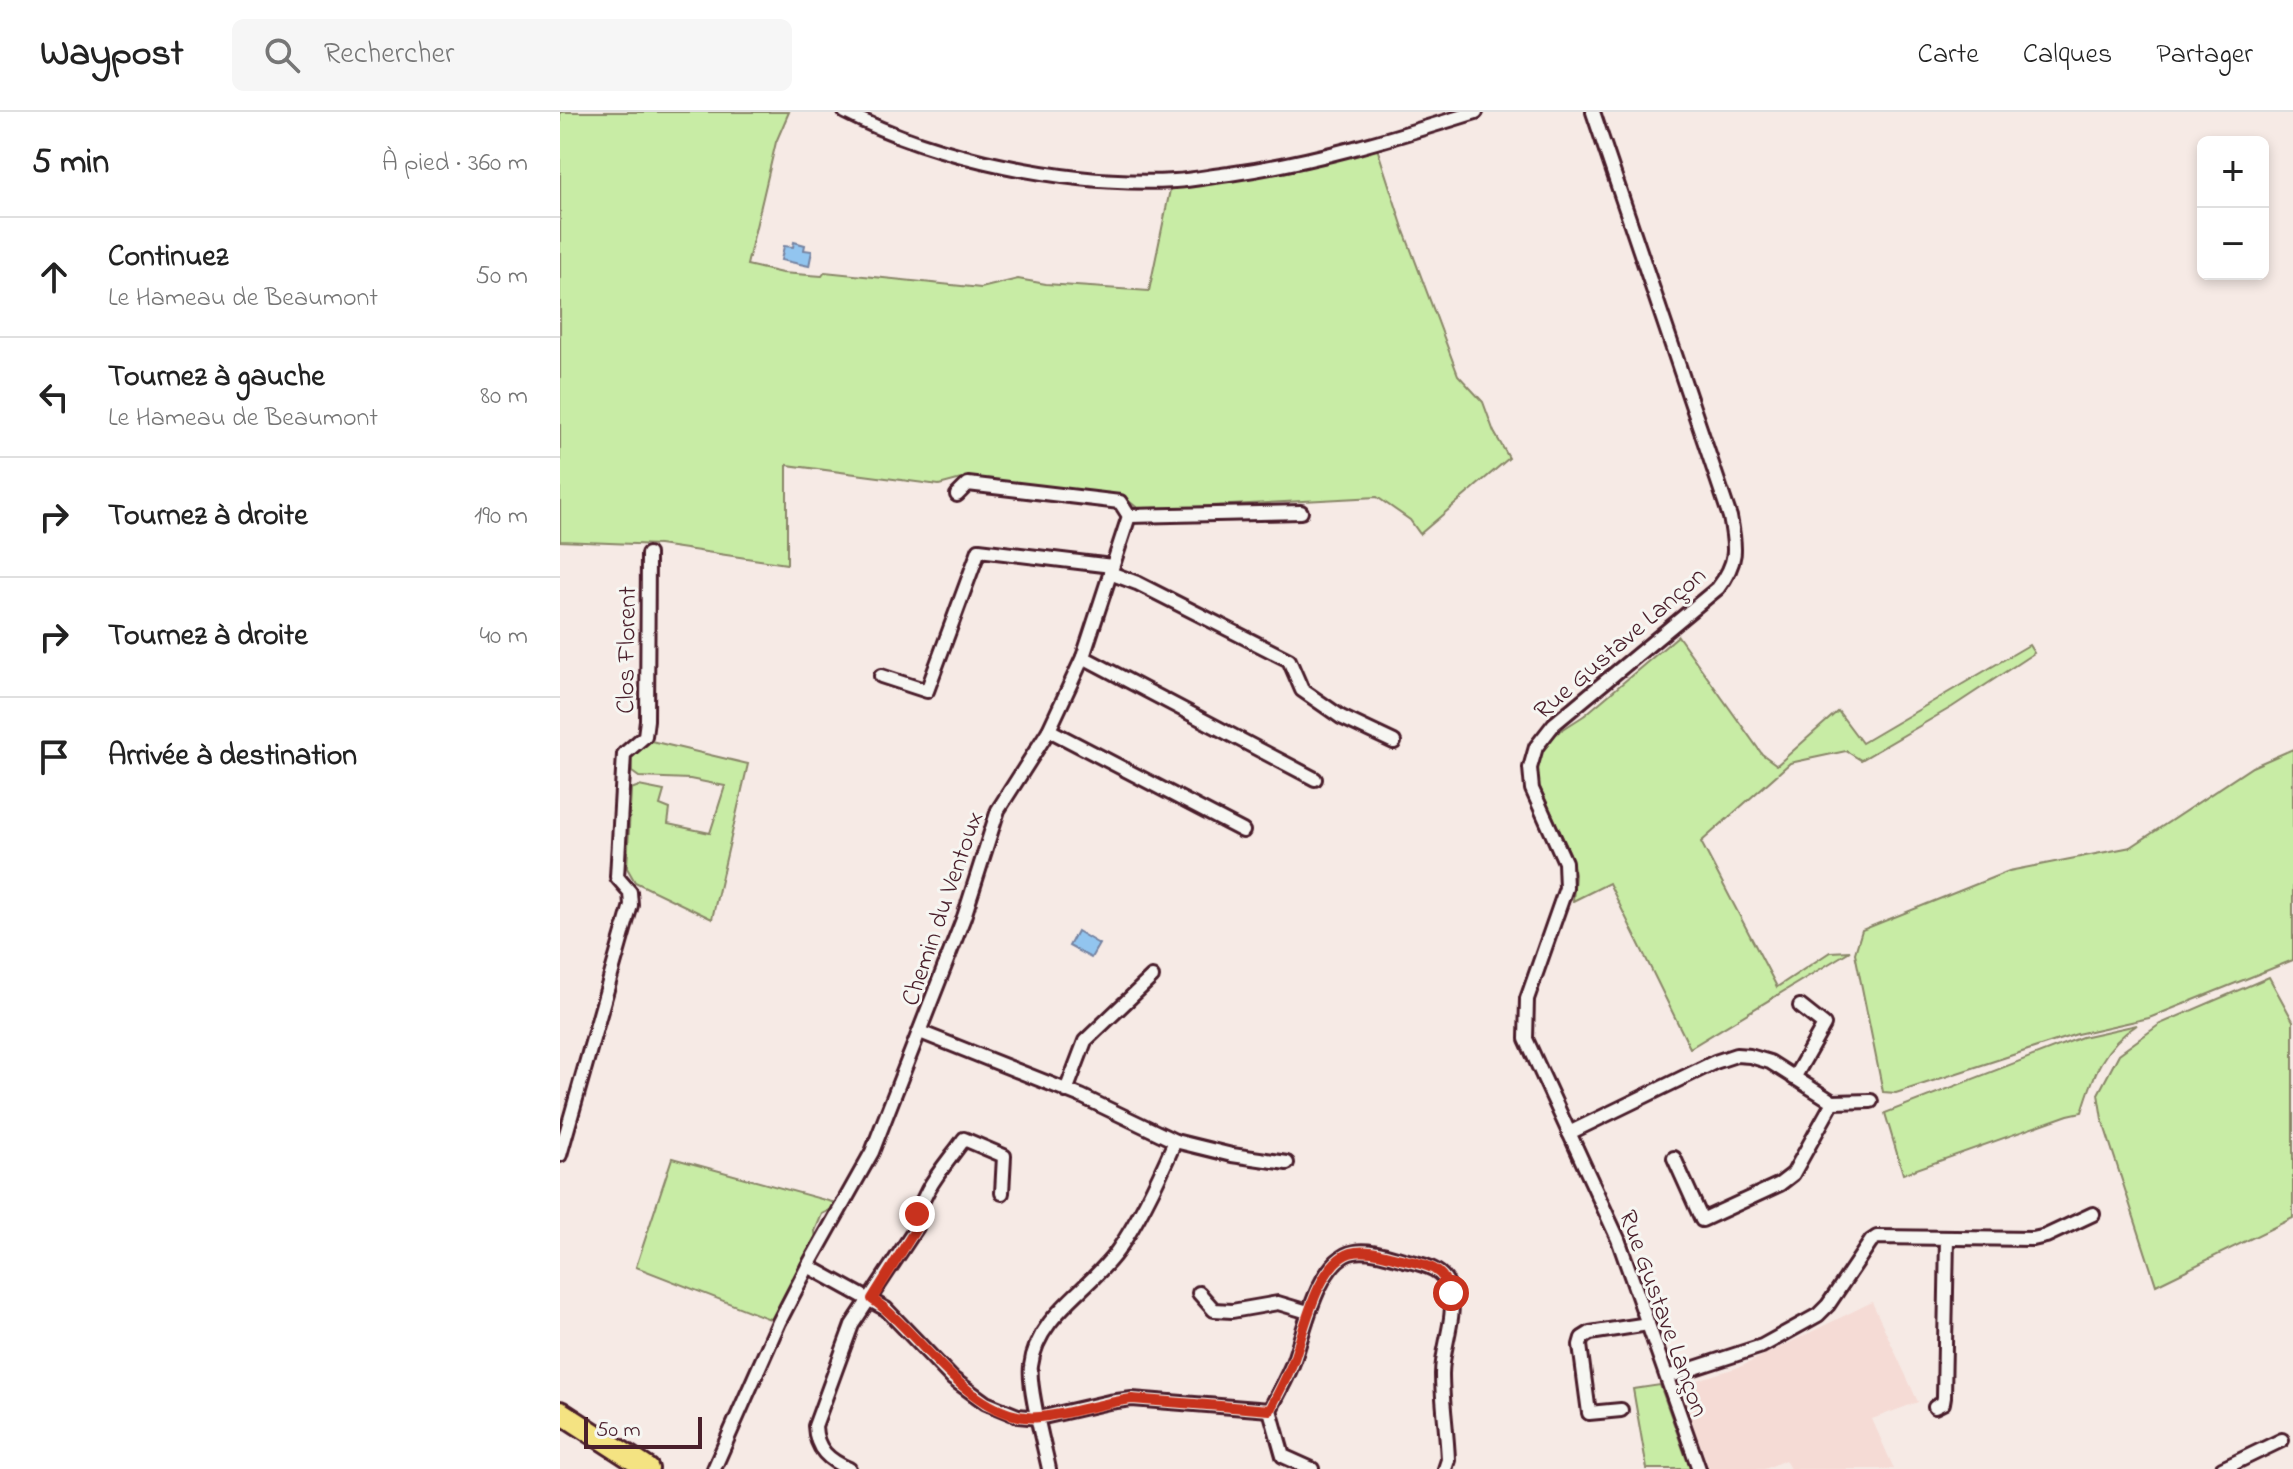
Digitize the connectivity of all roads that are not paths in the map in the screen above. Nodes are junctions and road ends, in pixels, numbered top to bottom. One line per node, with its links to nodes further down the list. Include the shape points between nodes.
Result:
1 (845, 112): 2 (street, via 934,147 1004,166 1089,178 1175,181 1283,166 1367,147)
2 (1476, 112)
3 (1593, 112): 22 (street, Rue Gustave Lançon, via 1730,517 1735,546 1731,571 1718,588 1554,724 1536,747 1530,768 1532,789 1565,862 1566,888 1527,999 1526,1039)
4 (957, 495): 6 (street, via 968,484 1055,493 1120,502)
5 (1301, 512): 6 (street)
6 (1129, 516): 8 (street, Chemin du Ventoux)
7 (648, 554): 24 (street, Clos Florent, via 647,720 645,736 624,754 617,877 630,892 631,905)
8 (1111, 570): 9 (street, Chemin du Ventoux); 10 (street, via 979,550 927,691); 12 (street, via 1289,660 1302,690 1341,717)
9 (1083, 657): 11 (street, Chemin du Ventoux); 13 (street)
10 (881, 676)
11 (1049, 730): 14 (street); 17 (street, Chemin du Ventoux, via 998,810)
12 (1394, 742)
13 (1315, 779)
14 (1243, 831)
15 (1152, 977): 19 (street, via 1085,1041)
16 (1800, 1006): 18 (street, via 1824,1025)
17 (920, 1032): 19 (street); 30 (street, Chemin du Ventoux, via 872,1152)
18 (1794, 1078): 21 (street); 22 (street, via 1770,1062 1736,1055)
19 (1066, 1091): 23 (street)
20 (1871, 1101): 21 (street)
21 (1833, 1102): 25 (street, via 1793,1174 1702,1220)
22 (1569, 1133): 34 (street, Rue Gustave Lançon, via 1618,1239)
23 (1175, 1141): 26 (street); 40 (street, via 1117,1252 1036,1342 1030,1369)
24 (560, 1155)
25 (1674, 1158)
26 (1287, 1163)
27 (1002, 1193): 32 (street, via 1004,1156 964,1139 927,1191 917,1227)
28 (2093, 1214): 29 (street, via 2033,1239)
29 (1947, 1238): 35 (street, via 1877,1237 1818,1315 1762,1346); 36 (street, via 1944,1397)
30 (808, 1266): 32 (street); 44 (street, Chemin du Ventoux)
31 (1199, 1293): 33 (street, via 1214,1310 1278,1303)
32 (872, 1299): 40 (street, via 953,1379 986,1403); 45 (street, via 852,1325 815,1426 825,1455)
33 (1308, 1312): 37 (street); 48 (street, via 1328,1273 1353,1252 1415,1262 1446,1277 1451,1293 1442,1372)
34 (1648, 1324): 35 (street, Rue Gustave Lançon); 38 (street, via 1582,1338 1589,1413)
35 (1667, 1377): 49 (street, Rue Gustave Lançon)
36 (1935, 1407)
37 (1270, 1410): 40 (street, via 1132,1399); 42 (street)
38 (1621, 1410)
39 (560, 1412): 43 (main road)
40 (1039, 1418): 46 (street)
41 (2282, 1440): 50 (street)
42 (1282, 1463): 47 (street)
43 (648, 1469)
44 (714, 1469)
45 (849, 1469)
46 (1049, 1469)
47 (1312, 1469)
48 (1445, 1469)
49 (1699, 1469)
50 (2222, 1469)

